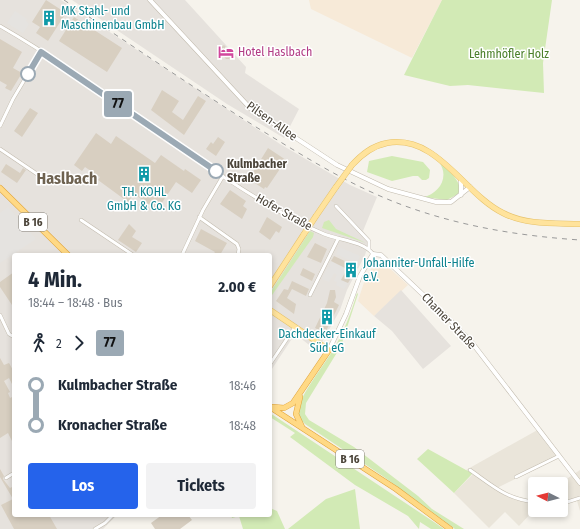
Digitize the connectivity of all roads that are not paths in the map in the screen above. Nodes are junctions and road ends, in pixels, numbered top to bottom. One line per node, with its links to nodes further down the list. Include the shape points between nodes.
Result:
1 (150, 0): 11 (street, Pilsen-Allee, via 234,92 258,114 338,165 364,179 405,195 436,202 452,202)
2 (0, 26): 3 (street, Hofer Straße)
3 (41, 52): 4 (street); 7 (street, Hofer Straße)
4 (0, 126)
5 (0, 148): 6 (street)
6 (37, 174)
7 (223, 176): 13 (street); 16 (street, Hofer Straße, via 271,206 313,229)
8 (461, 179): 10 (main road); 11 (street); 23 (main road, bridge, via 426,150 405,143 390,143 367,151 352,165 336,187)
9 (0, 188): 18 (highway, B 16)
10 (470, 188): 11 (street, Pilsen-Allee); 15 (main road, via 494,208 516,219)
11 (461, 196)
12 (336, 206): 17 (street, via 370,241)
13 (199, 217): 20 (street); 21 (street, via 236,244)
14 (81, 220): 19 (street)
15 (580, 224)
16 (338, 239): 17 (street, Hofer Straße); 24 (street)
17 (369, 249): 22 (street)
18 (66, 253)
19 (130, 253)
20 (183, 253)
21 (238, 253)
22 (373, 254): 29 (street, via 360,276); 35 (street, Chamer Straße, via 384,257 464,334)
23 (272, 283)
24 (310, 295)
25 (272, 311): 27 (main road)
26 (0, 315): 28 (street)
27 (295, 327): 29 (main road); 30 (street)
28 (12, 336)
29 (329, 350): 31 (highway)
30 (272, 361)
31 (304, 389): 32 (highway, B 16, via 287,407); 34 (highway, via 296,409 297,418)
32 (272, 406)
33 (272, 407): 34 (highway, B 16)
34 (303, 429): 46 (highway, B 16, via 396,489)
35 (559, 456): 38 (street); 40 (street, Chamer Straße)
36 (470, 470): 42 (street, via 516,500)
37 (12, 474): 39 (street)
38 (516, 477)
39 (6, 478)
40 (580, 483)
41 (580, 498): 43 (street)
42 (528, 501)
43 (568, 502)
44 (111, 517): 45 (street)
45 (95, 529)
46 (450, 529)

